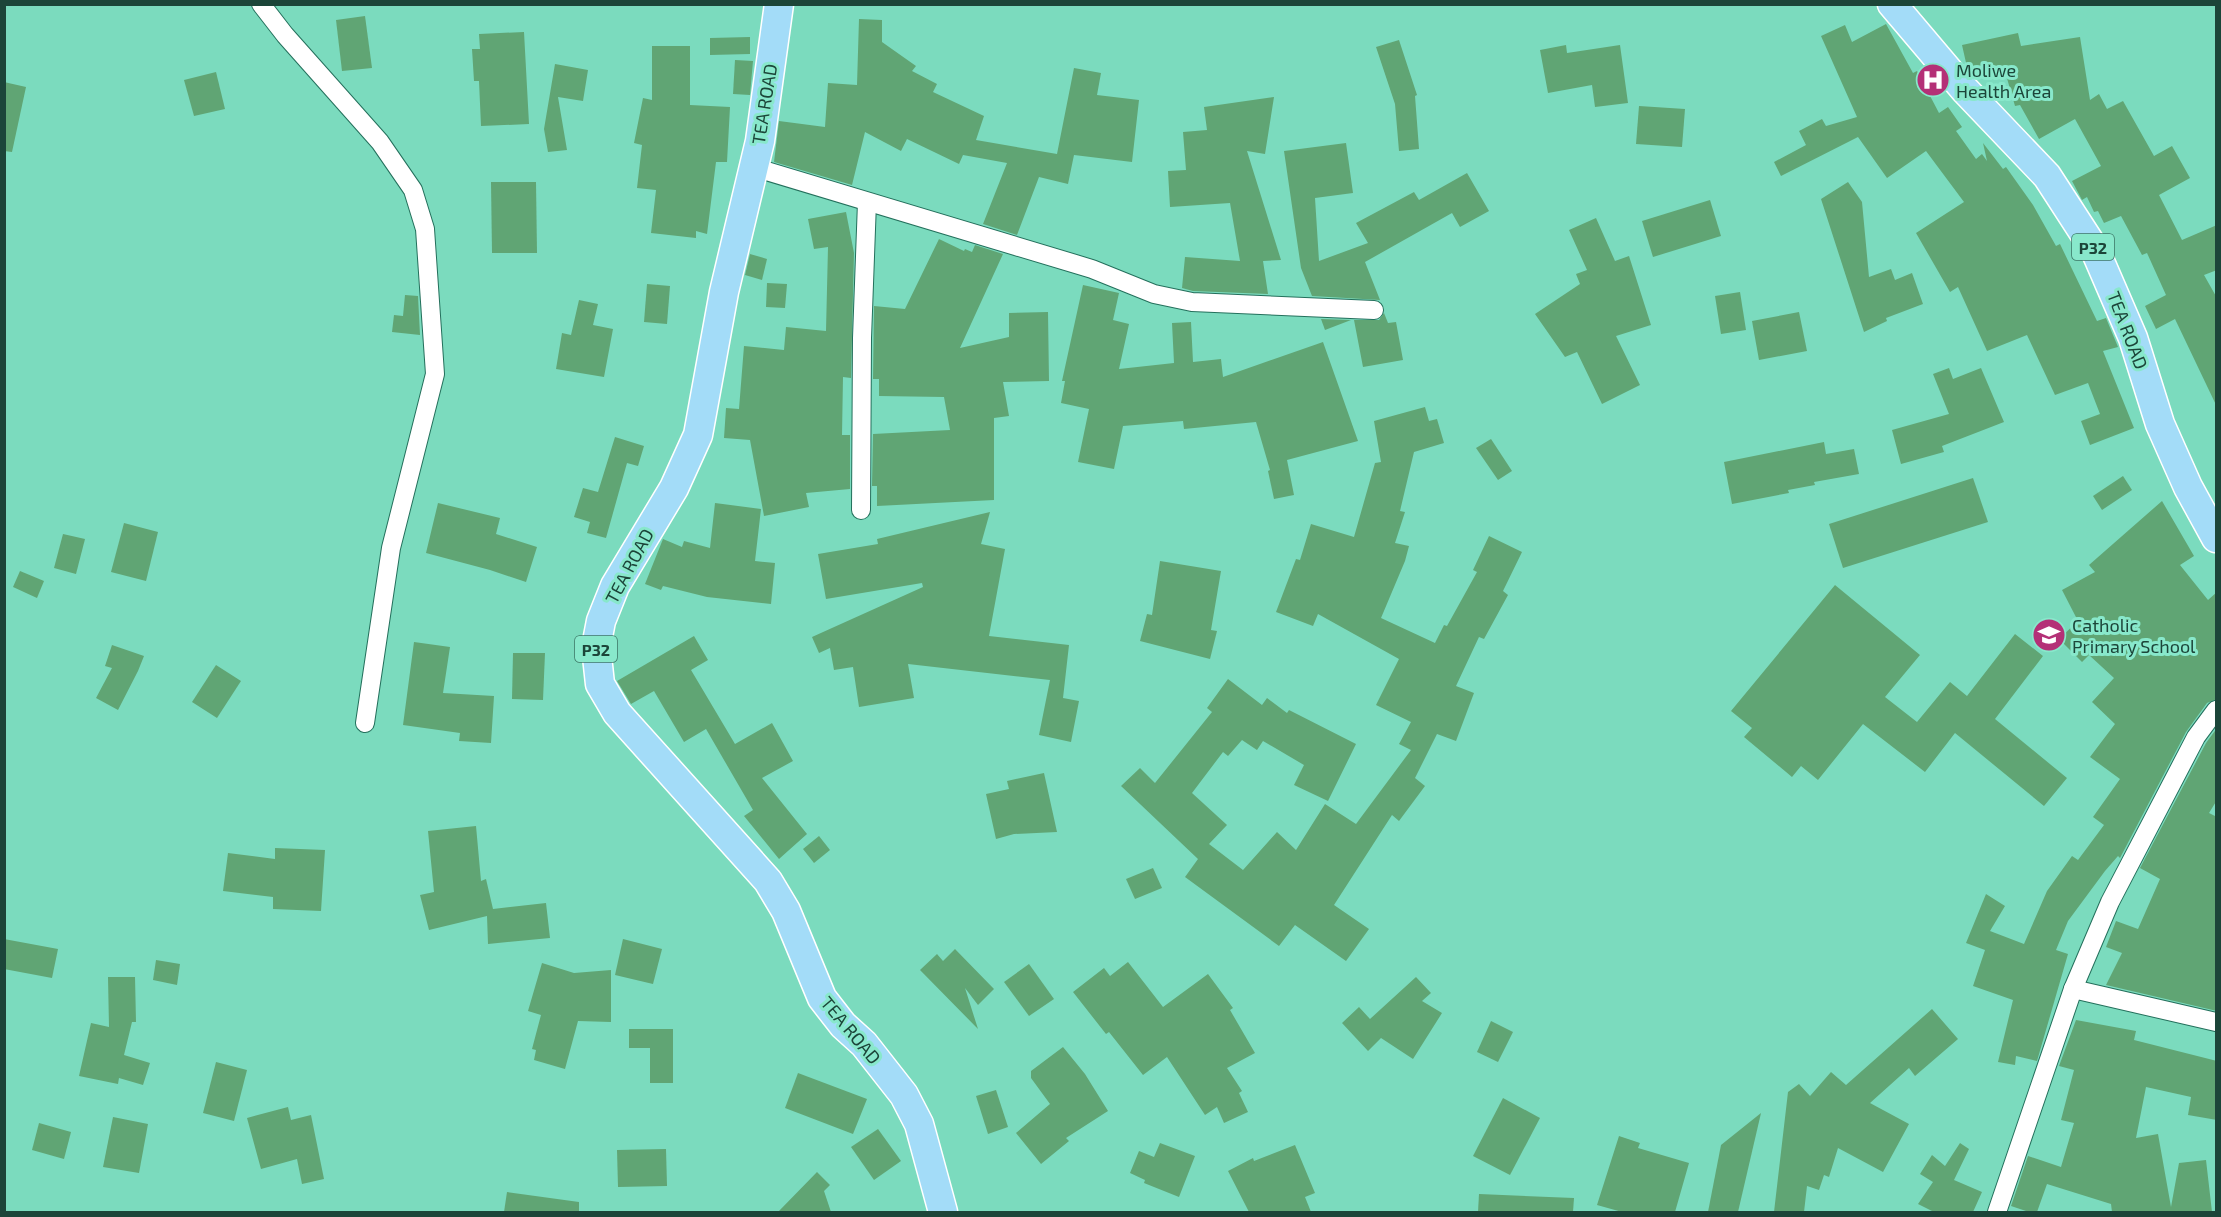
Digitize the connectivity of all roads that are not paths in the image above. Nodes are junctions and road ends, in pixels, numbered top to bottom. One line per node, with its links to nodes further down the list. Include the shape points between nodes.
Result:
1 (261, 4): 10 (street, via 380,142 413,190 426,229 435,374 391,548)
2 (779, 4): 4 (main road, TEA ROAD / P32)
3 (1892, 4): 8 (main road, TEA ROAD / P32, via 1964,89 2047,176 2095,250 2133,338 2160,424 2188,487)
4 (753, 167): 5 (street); 13 (main road, TEA ROAD / P32, via 724,292 698,435 674,488 615,586 601,621 596,647 600,684 617,713 768,881 786,911 822,998 904,1095 919,1124)
5 (867, 202): 6 (street, via 1092,269 1163,296 1192,302); 7 (street)
6 (1374, 310)
7 (861, 510)
8 (2217, 538)
9 (2217, 710): 11 (street, via 2196,737 2110,902)
10 (365, 723)
11 (2073, 989): 12 (street); 14 (street)
12 (2217, 1022)
13 (943, 1212)
14 (1997, 1212)

